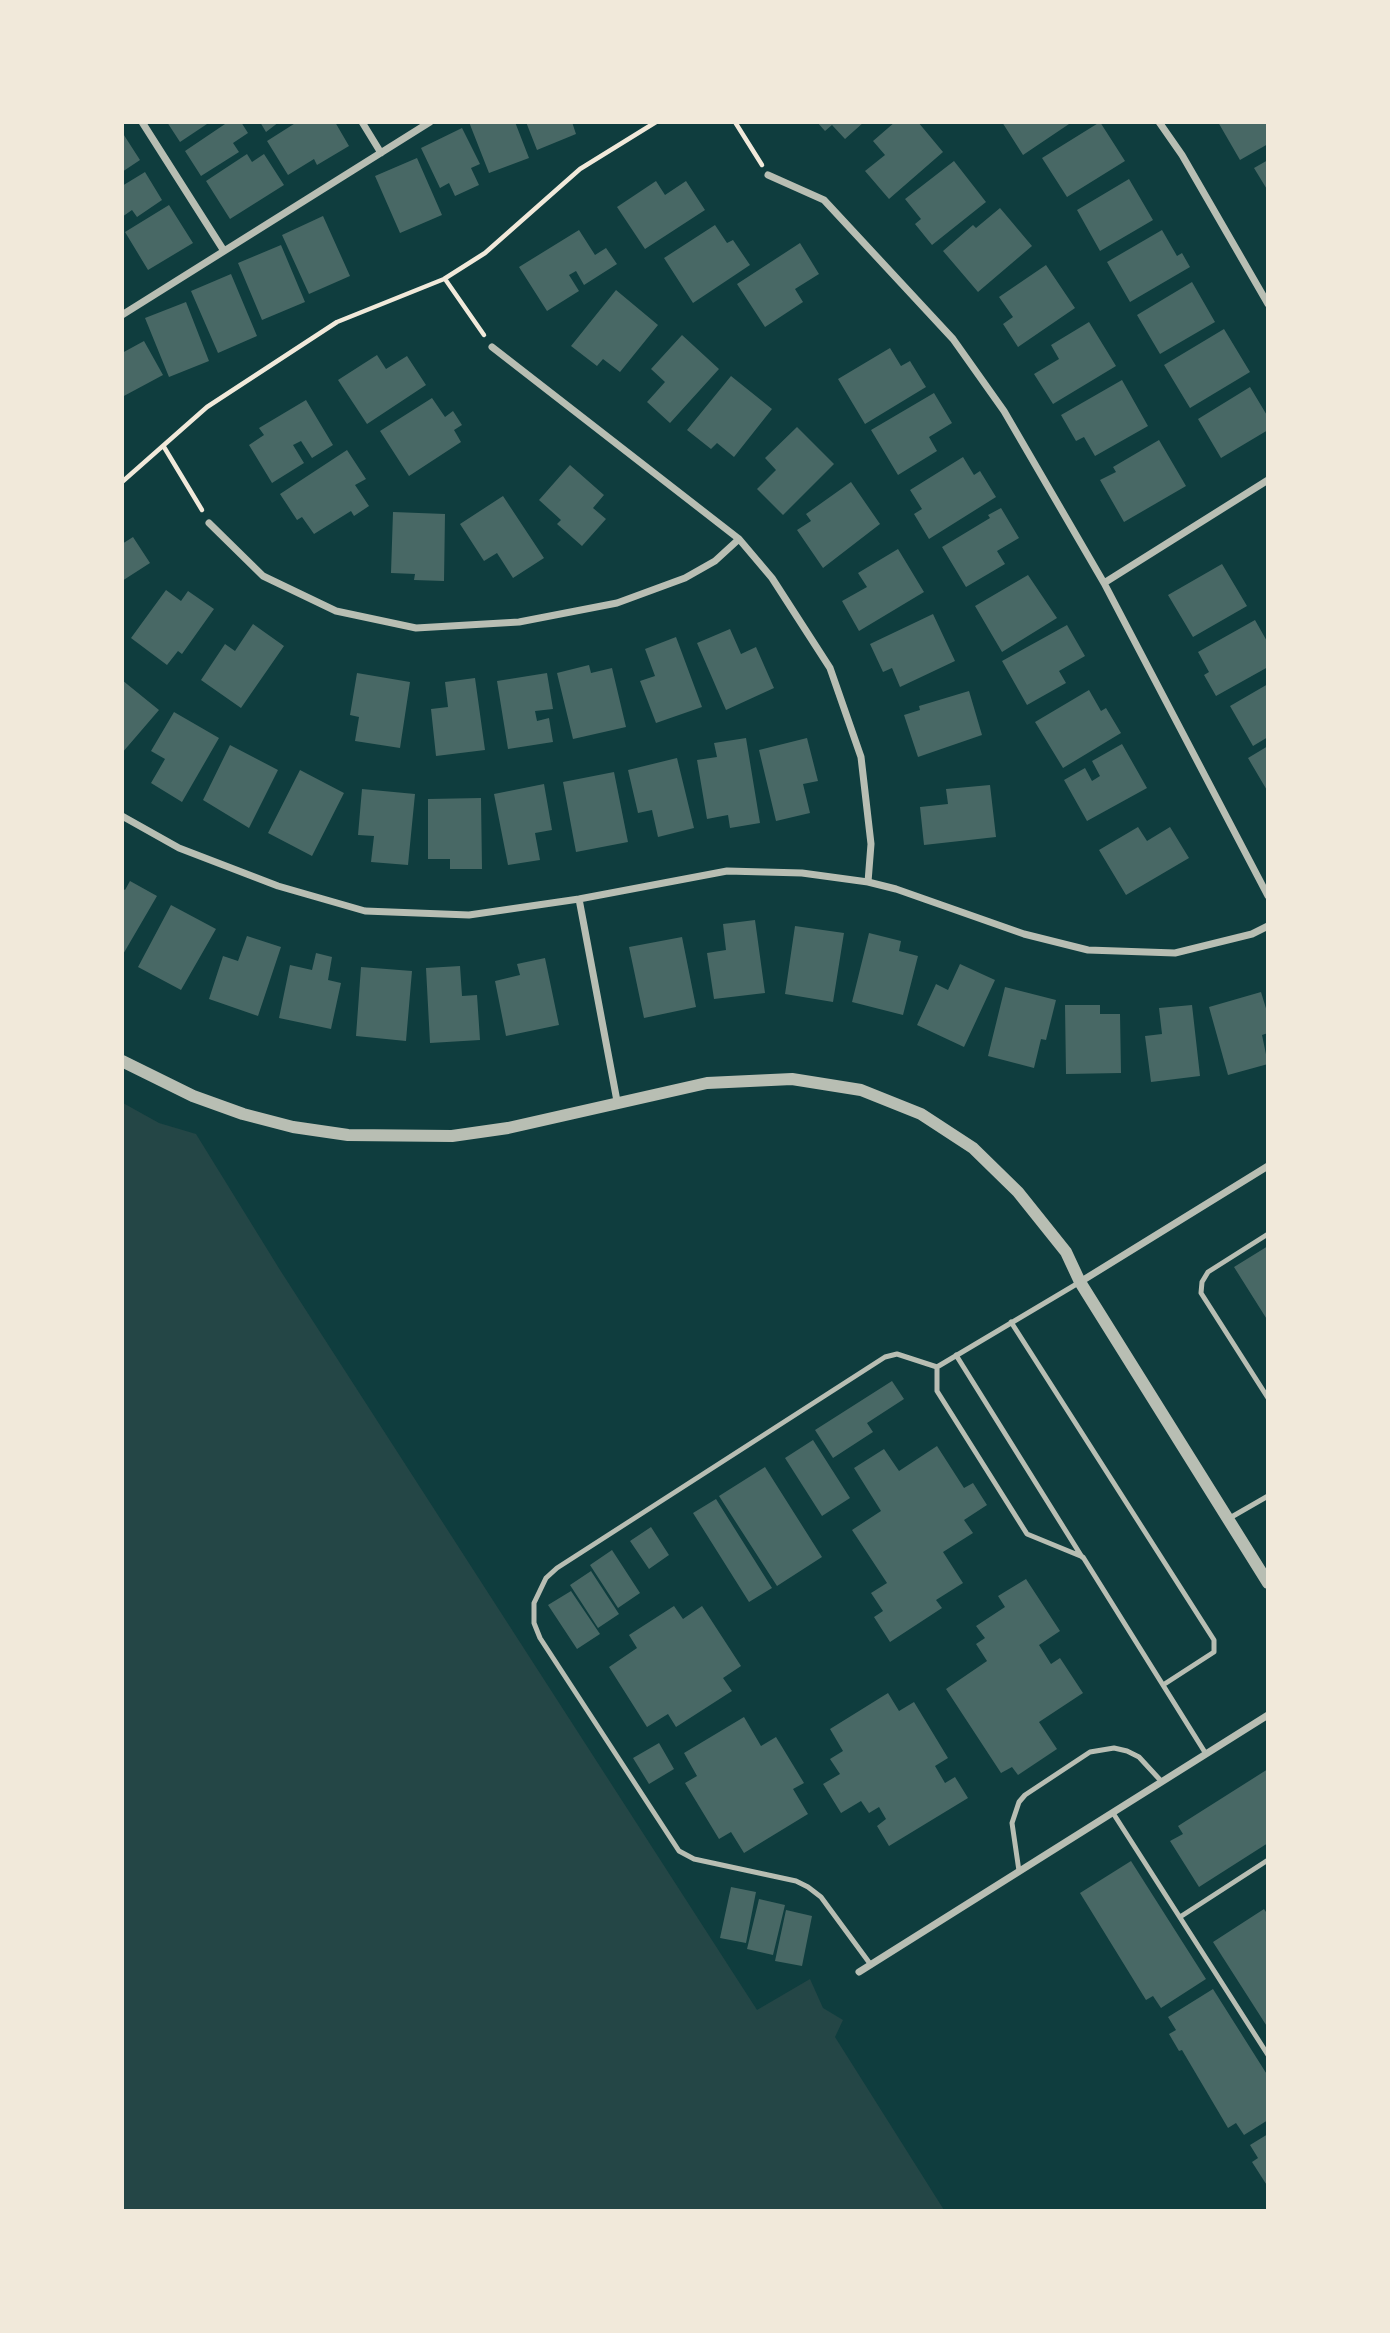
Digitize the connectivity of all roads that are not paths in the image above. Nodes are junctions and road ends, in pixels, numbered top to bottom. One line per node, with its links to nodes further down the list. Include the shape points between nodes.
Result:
1 (142, 122): 7 (street)
2 (362, 122): 5 (street)
3 (430, 122): 5 (street)
4 (1159, 122): 8 (street)
5 (381, 153): 7 (street)
6 (768, 175): 14 (street, via 824,200 953,339 1004,411)
7 (224, 251): 9 (street)
8 (1268, 304)
9 (122, 315)
10 (492, 347): 13 (street)
11 (1268, 480): 14 (street)
12 (209, 523): 13 (street, via 263,576 336,611 416,628 519,622 617,603 684,578 715,561)
13 (739, 539): 16 (street, via 772,578 830,668 861,757 871,844)
14 (1104, 583): 17 (street)
15 (122, 816): 18 (street, via 179,848 278,886 365,911 469,915)
16 (868, 882): 18 (street, via 802,873 727,871); 19 (street, via 1024,934 1088,950 1175,953)
17 (1268, 896)
18 (579, 899): 21 (street)
19 (1268, 926)
20 (122, 1061): 21 (street, via 193,1096 243,1114 348,1135 452,1136 508,1128)
21 (617, 1101): 24 (street, via 707,1083 780,1079 861,1090 921,1114 973,1148 1018,1192 1066,1252)
22 (1268, 1166): 24 (street)
23 (1268, 1234): 28 (lane, via 1208,1272 1201,1293)
24 (1080, 1282): 25 (lane); 30 (street)
25 (1011, 1322): 26 (lane); 33 (lane, via 1214,1640 1214,1652)
26 (956, 1355): 27 (lane); 31 (lane)
27 (937, 1367): 31 (lane, via 937,1391 1027,1534); 41 (lane, via 897,1354 885,1357 557,1568 546,1578 534,1603 540,1638 680,1851 694,1859 808,1886 834,1913)
28 (1268, 1398)
29 (1268, 1496): 30 (lane)
30 (1228, 1520): 32 (street)
31 (1083, 1557): 33 (lane)
32 (1268, 1583)
33 (1163, 1685): 35 (lane)
34 (1268, 1714): 35 (street)
35 (1206, 1754): 36 (street)
36 (1162, 1782): 37 (street); 39 (lane, via 1127,1751 1090,1752 1019,1802 1012,1823)
37 (1113, 1813): 39 (street); 40 (lane)
38 (1268, 1860): 40 (lane)
39 (1019, 1871): 41 (street)
40 (1180, 1917): 43 (lane)
41 (870, 1965): 42 (street)
42 (859, 1972)
43 (1268, 2056)

